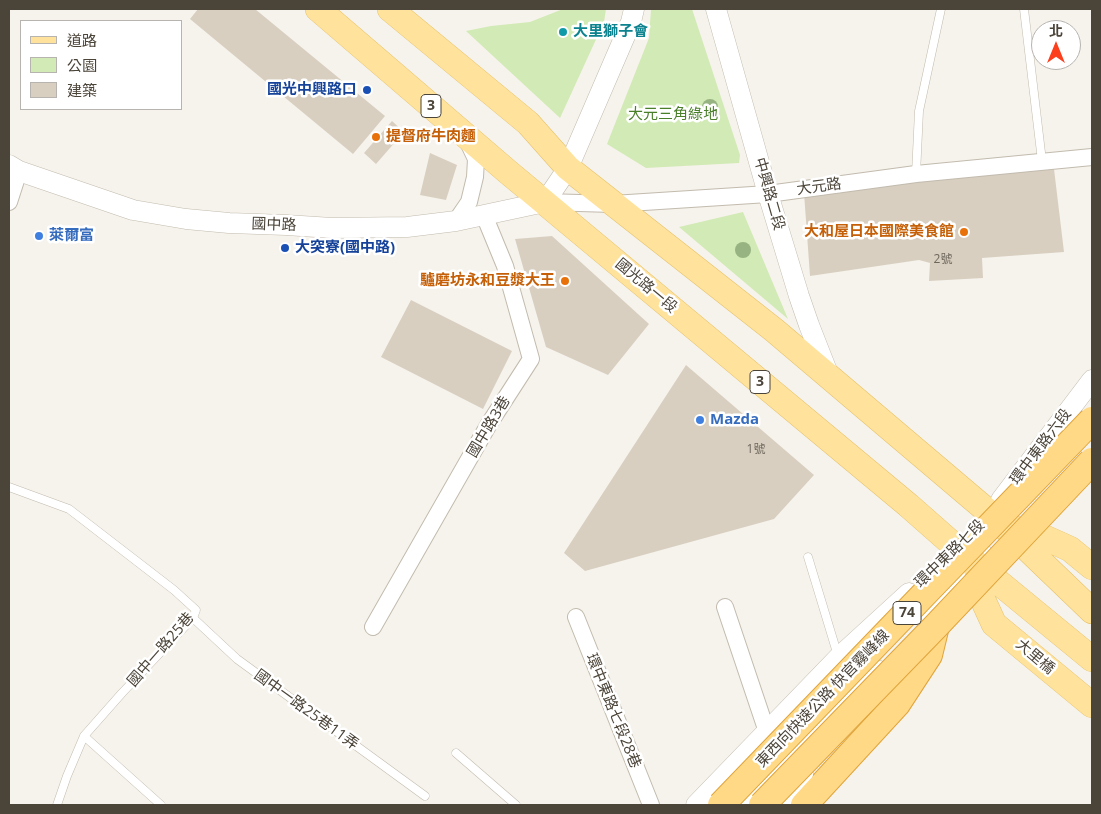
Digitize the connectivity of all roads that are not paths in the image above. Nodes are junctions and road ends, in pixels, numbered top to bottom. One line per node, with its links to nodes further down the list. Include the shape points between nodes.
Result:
1 (318, 9): 7 (main road, 國光路一段 / 3)
2 (390, 9): 11 (main road, via 528,123)
3 (634, 9): 11 (street)
4 (716, 9): 13 (street, 中興路二段)
5 (941, 9): 12 (lane, via 919,112)
6 (1024, 9): 9 (lane)
7 (465, 135): 15 (main road, 國光路一段 / 3); 18 (street, via 476,159 475,177 469,202)
8 (1092, 157): 9 (street, 大元路)
9 (1042, 162): 12 (street, 大元路)
10 (14, 168): 14 (street); 18 (street, 國中路, via 132,210 186,219 332,228 407,227)
11 (568, 168): 15 (street); 16 (main road)
12 (916, 174): 13 (street, 大元路)
13 (768, 194): 16 (street, 大元路); 19 (street, 中興路二段, via 809,325)
14 (9, 202)
15 (545, 202): 16 (street, 大元路); 17 (street, 國中路); 27 (main road, 國光路一段 / 3)
16 (613, 204): 19 (main road)
17 (484, 215): 18 (street, 國中路); 35 (street, 國中路3巷, via 504,266 531,358 489,424)
18 (456, 221)
19 (829, 376): 25 (main road)
20 (1092, 380): 25 (street, 環中東路六段)
21 (1092, 420): 22 (street, 環中東路六段); 49 (highway, 東西向快速公路 快官霧峰線 / 74, bridge)
22 (1067, 440): 25 (street, 環中東路七段)
23 (1092, 461): 34 (highway, 東西向快速公路 快官霧峰線 / 74, bridge)
24 (9, 486): 33 (lane, 國中一路25巷, via 69,509 174,590 196,610)
25 (997, 520): 26 (main road); 27 (street, 環中東路七段)
26 (1038, 546): 29 (main road, via 1070,549); 31 (main road)
27 (967, 556): 36 (street, 環中東路七段); 37 (main road, 國光路一段 / 3); 38 (main road, 大里橋, via 994,624); 39 (street, 環中東路七段, via 908,642)
28 (808, 557): 36 (lane)
29 (1092, 568)
30 (725, 606): 40 (street)
31 (1092, 611)
32 (576, 617): 47 (street, 環中東路七段28巷)
33 (193, 618): 41 (lane, 國中一路25巷); 43 (lane, 國中一路25巷11弄, via 237,659)
34 (936, 626): 51 (highway, 東西向快速公路 快官霧峰線 / 74, bridge); 53 (highway, via 929,655 897,704)
35 (374, 627)
36 (839, 657): 40 (street, 環中東路七段)
37 (1092, 659)
38 (1092, 705)
39 (832, 711): 50 (street, 環中東路七段); 52 (street, 環中東路七段, via 800,782)
40 (767, 732): 48 (street, 環中東路七段)
41 (84, 736): 44 (lane, 國中一路25巷); 45 (lane)
42 (456, 753): 46 (lane)
43 (424, 796)
44 (57, 805)
45 (161, 805)
46 (516, 805)
47 (651, 805)
48 (696, 805)
49 (721, 805)
50 (740, 805)
51 (762, 805)
52 (782, 805)
53 (804, 805)

